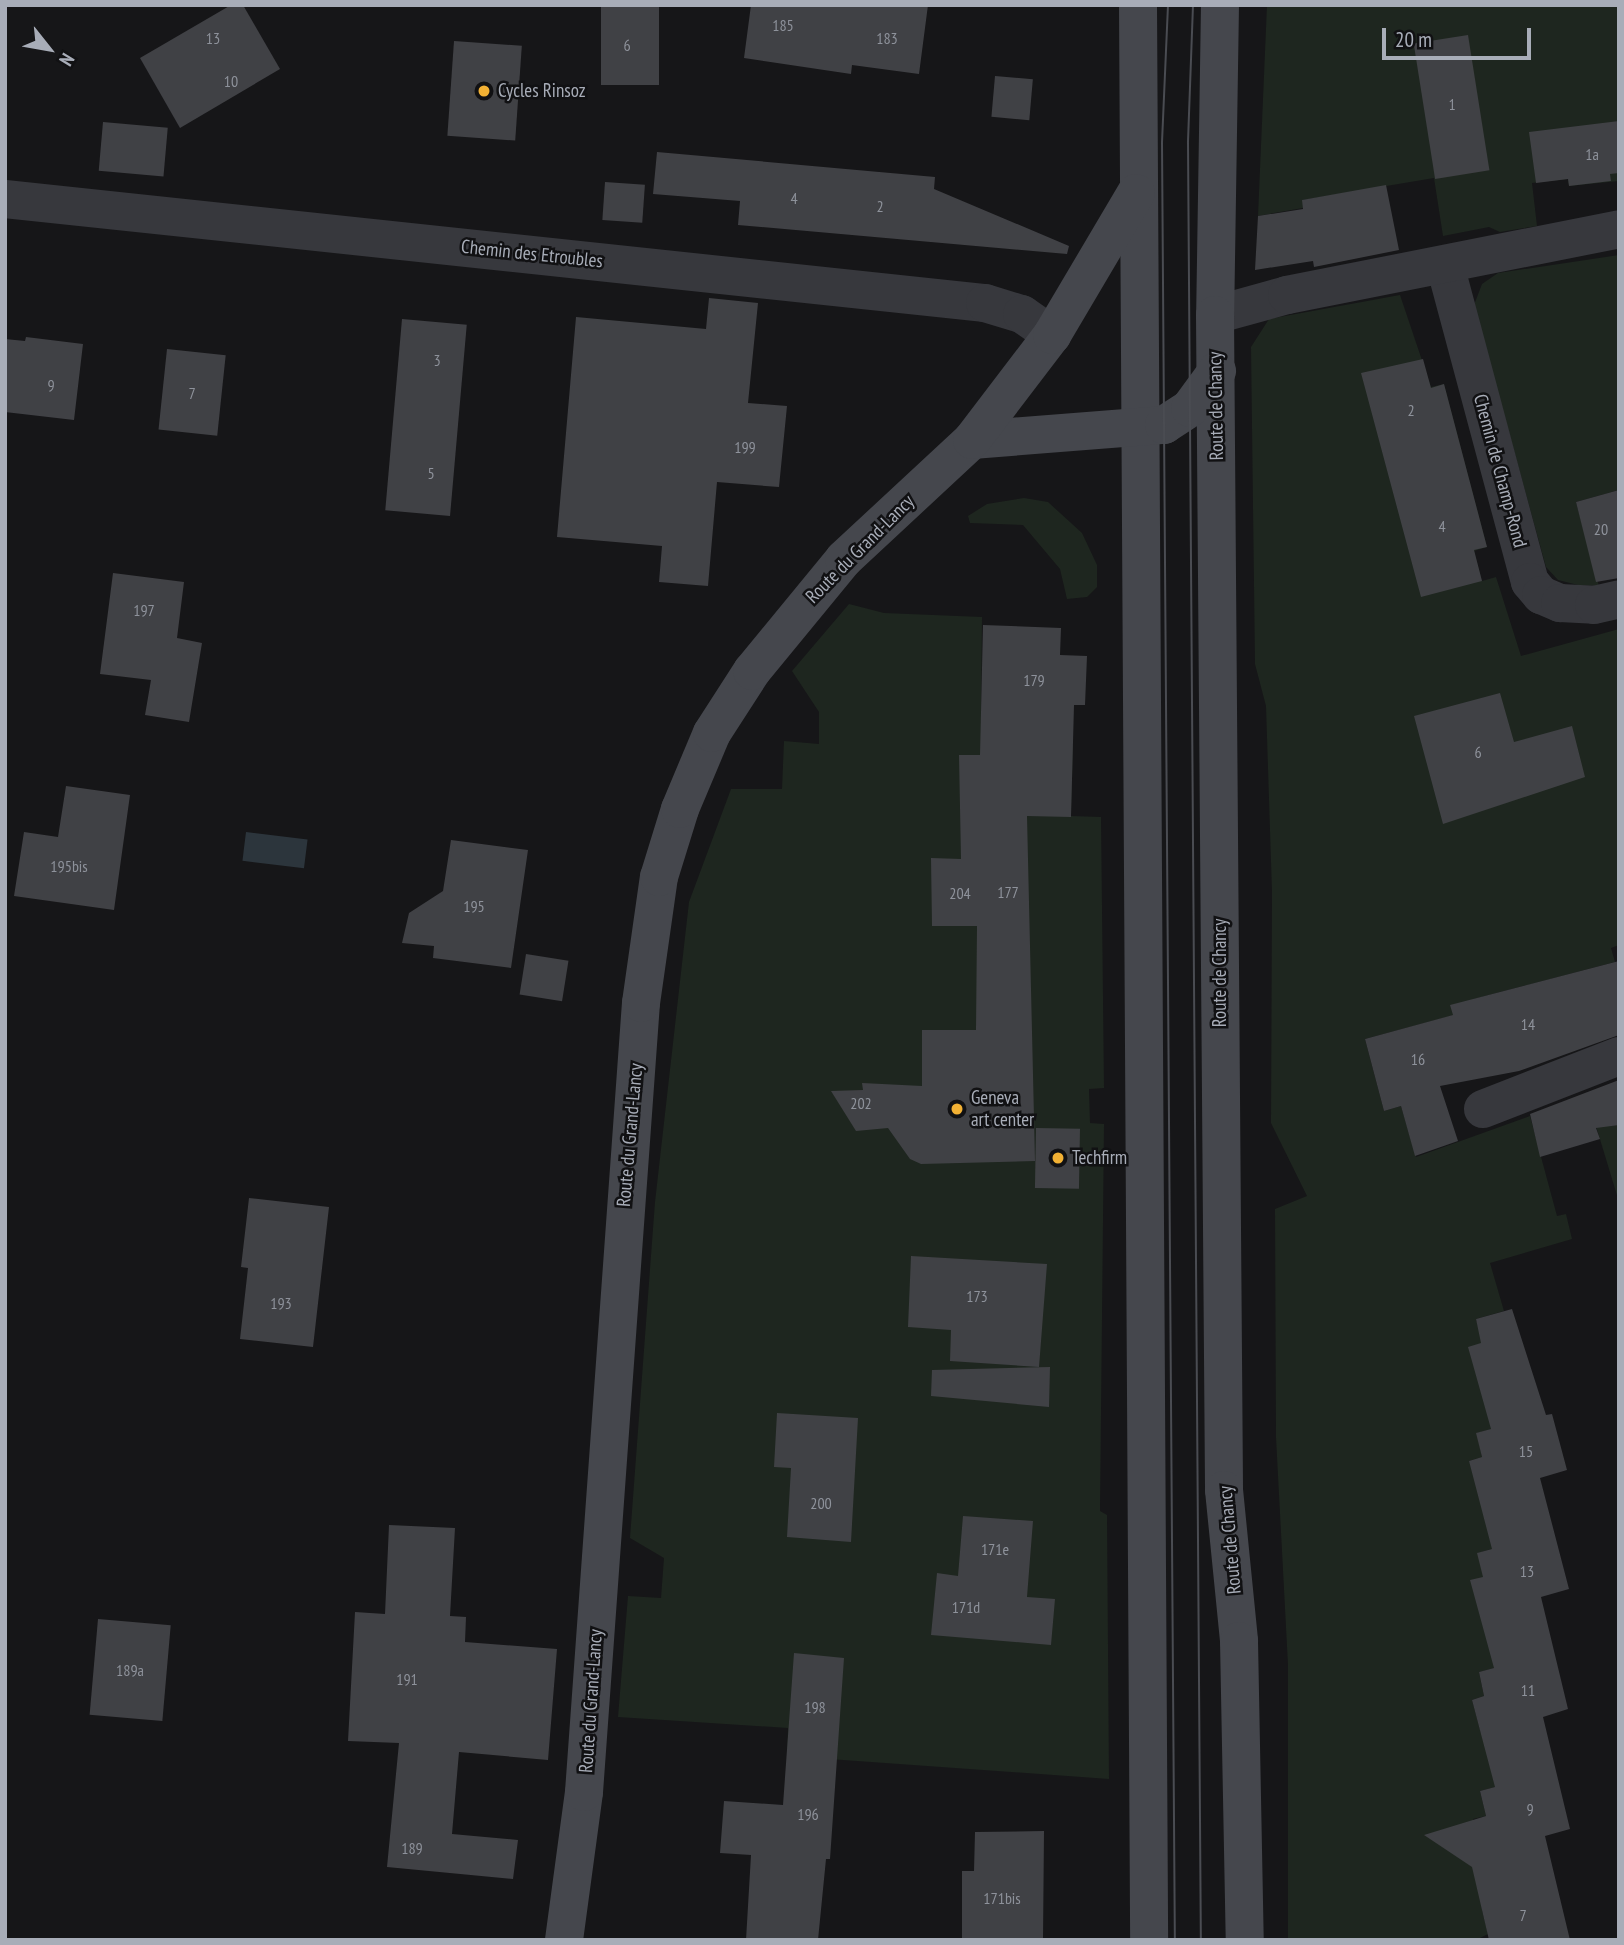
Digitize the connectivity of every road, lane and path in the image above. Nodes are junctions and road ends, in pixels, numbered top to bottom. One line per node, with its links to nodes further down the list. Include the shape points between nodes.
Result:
1 (1138, 5): 3 (main road)
2 (1220, 5): 7 (main road, Route de Chancy)
3 (1137, 191): 8 (main road, Route du Grand-Lancy); 11 (main road)
4 (5, 199): 8 (street, Chemin des Etroubles, via 985,303 1022,314)
5 (1619, 229): 6 (street)
6 (1445, 265): 7 (street, via 1287,295); 14 (street, Chemin de Champ-Rond, via 1530,582 1541,595 1560,603 1594,605)
7 (1214, 315): 9 (main road, Route de Chancy)
8 (1052, 335): 10 (main road, Route du Grand-Lancy)
9 (1217, 371): 11 (main road, via 1203,394 1177,419); 19 (main road, Route de Chancy, via 1224,1490 1240,1655)
10 (1022, 375): 12 (main road, via 1020,408); 13 (main road, Route du Grand-Lancy)
11 (1139, 430): 12 (main road); 18 (main road)
12 (1031, 436): 13 (main road)
13 (972, 440): 17 (main road, Route du Grand-Lancy, via 844,559 752,671 697,763 659,877 641,1003 624,1200 584,1792)
14 (1619, 599)
15 (1619, 1056): 16 (street)
16 (1483, 1109)
17 (564, 1940)
18 (1149, 1940)
19 (1245, 1940)

